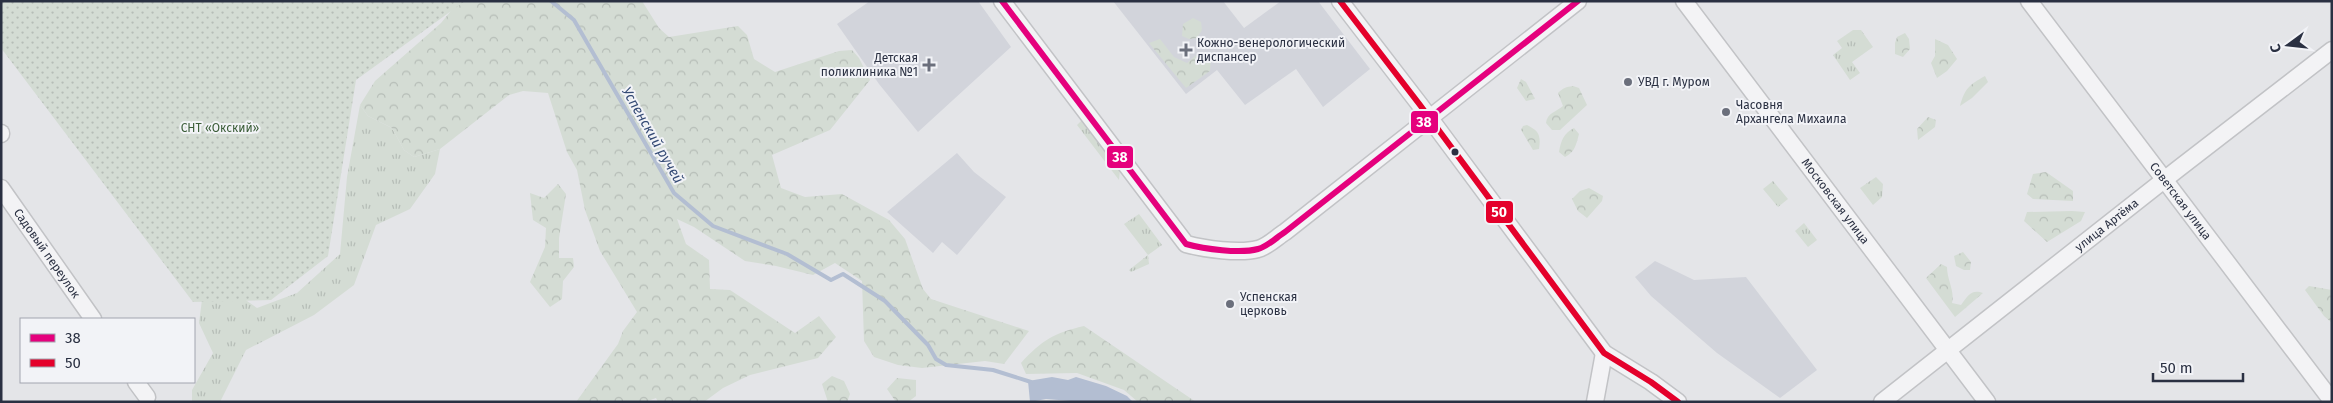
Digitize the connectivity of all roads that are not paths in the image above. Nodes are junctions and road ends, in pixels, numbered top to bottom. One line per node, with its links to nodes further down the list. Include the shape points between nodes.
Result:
1 (1002, 1): 7 (street, via 1186,244 1202,249 1258,249 1285,232)
2 (1340, 1): 7 (street)
3 (1578, 1): 7 (street)
4 (1684, 1): 11 (street, Московская улица)
5 (2029, 1): 8 (street, Советская улица)
6 (2332, 50): 8 (street, улица Артёма)
7 (1430, 118): 12 (street)
8 (2164, 181): 11 (street, улица Артёма); 15 (street, Советская улица)
9 (1, 188): 10 (street, Садовый переулок)
10 (92, 318)
11 (1948, 350): 18 (street, улица Артёма); 19 (street, Московская улица)
12 (1604, 353): 16 (street); 17 (street)
13 (137, 383): 14 (street)
14 (147, 397)
15 (2332, 401)
16 (1595, 402)
17 (1678, 402)
18 (1882, 402)
19 (1987, 402)

